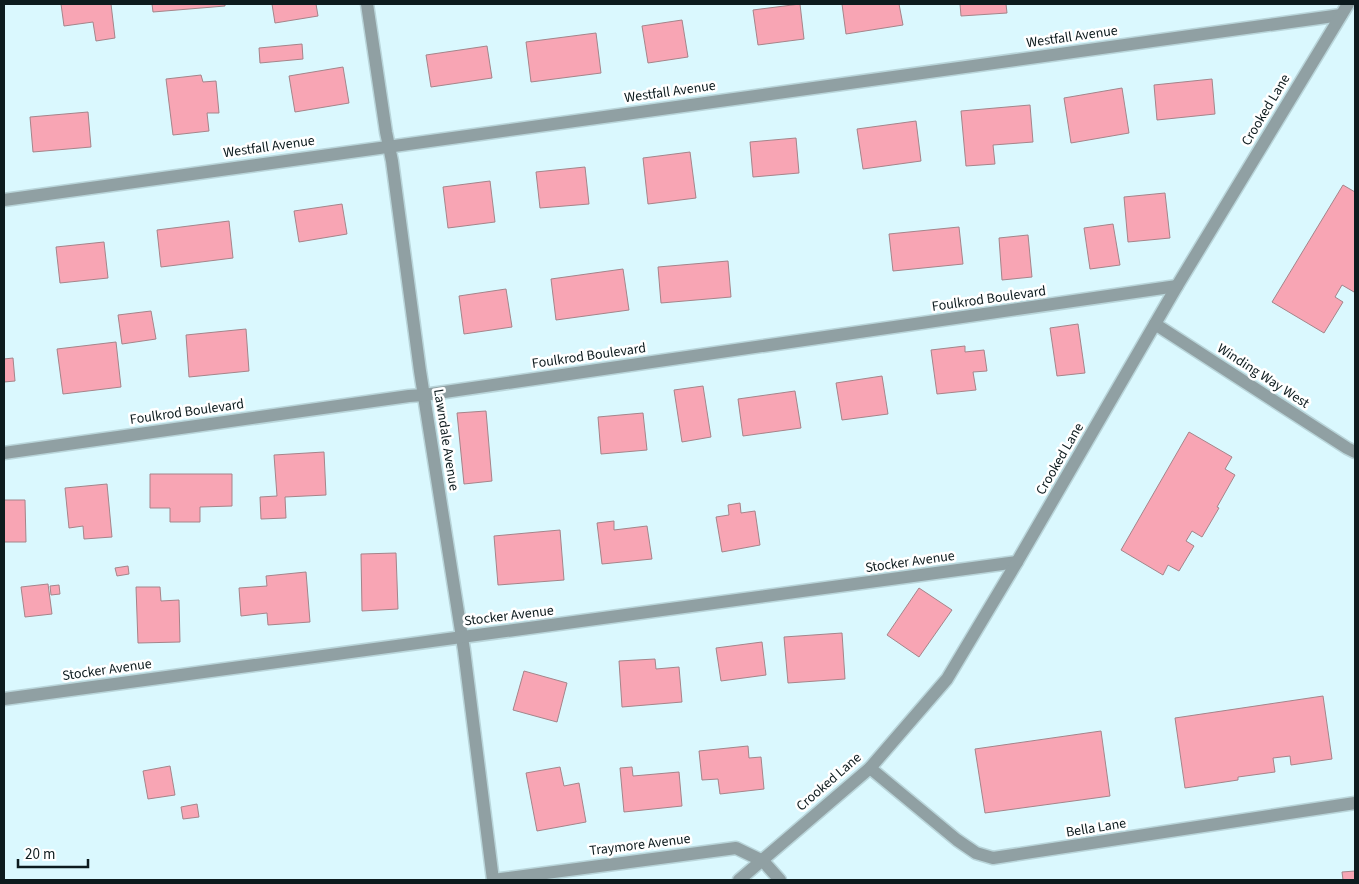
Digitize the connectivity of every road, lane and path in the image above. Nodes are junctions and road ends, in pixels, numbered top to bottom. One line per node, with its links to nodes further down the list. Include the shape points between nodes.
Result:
1 (367, 4): 3 (street, Lawndale Avenue)
2 (1345, 9): 3 (street, Westfall Avenue); 5 (street, Crooked Lane)
3 (389, 146): 4 (street, Westfall Avenue); 7 (street, Lawndale Avenue)
4 (4, 200)
5 (1177, 286): 6 (street, Crooked Lane); 7 (street, Foulkrod Boulevard)
6 (1155, 324): 9 (street, Winding Way West); 10 (street, Crooked Lane)
7 (424, 395): 8 (street, Foulkrod Boulevard); 11 (street, Lawndale Avenue)
8 (4, 452)
9 (1355, 452)
10 (1017, 562): 11 (street, Stocker Avenue); 13 (street, Crooked Lane, via 947,679)
11 (462, 637): 12 (street, Stocker Avenue); 16 (street, Lawndale Avenue)
12 (4, 699)
13 (870, 768): 14 (street, Bella Lane, via 976,854 993,858); 15 (street, Crooked Lane)
14 (1355, 803)
15 (763, 861): 16 (street, Traymore Avenue, via 736,848); 17 (street, Crooked Lane); 18 (street, Traymore Avenue)
16 (493, 880)
17 (738, 880)
18 (780, 880)

